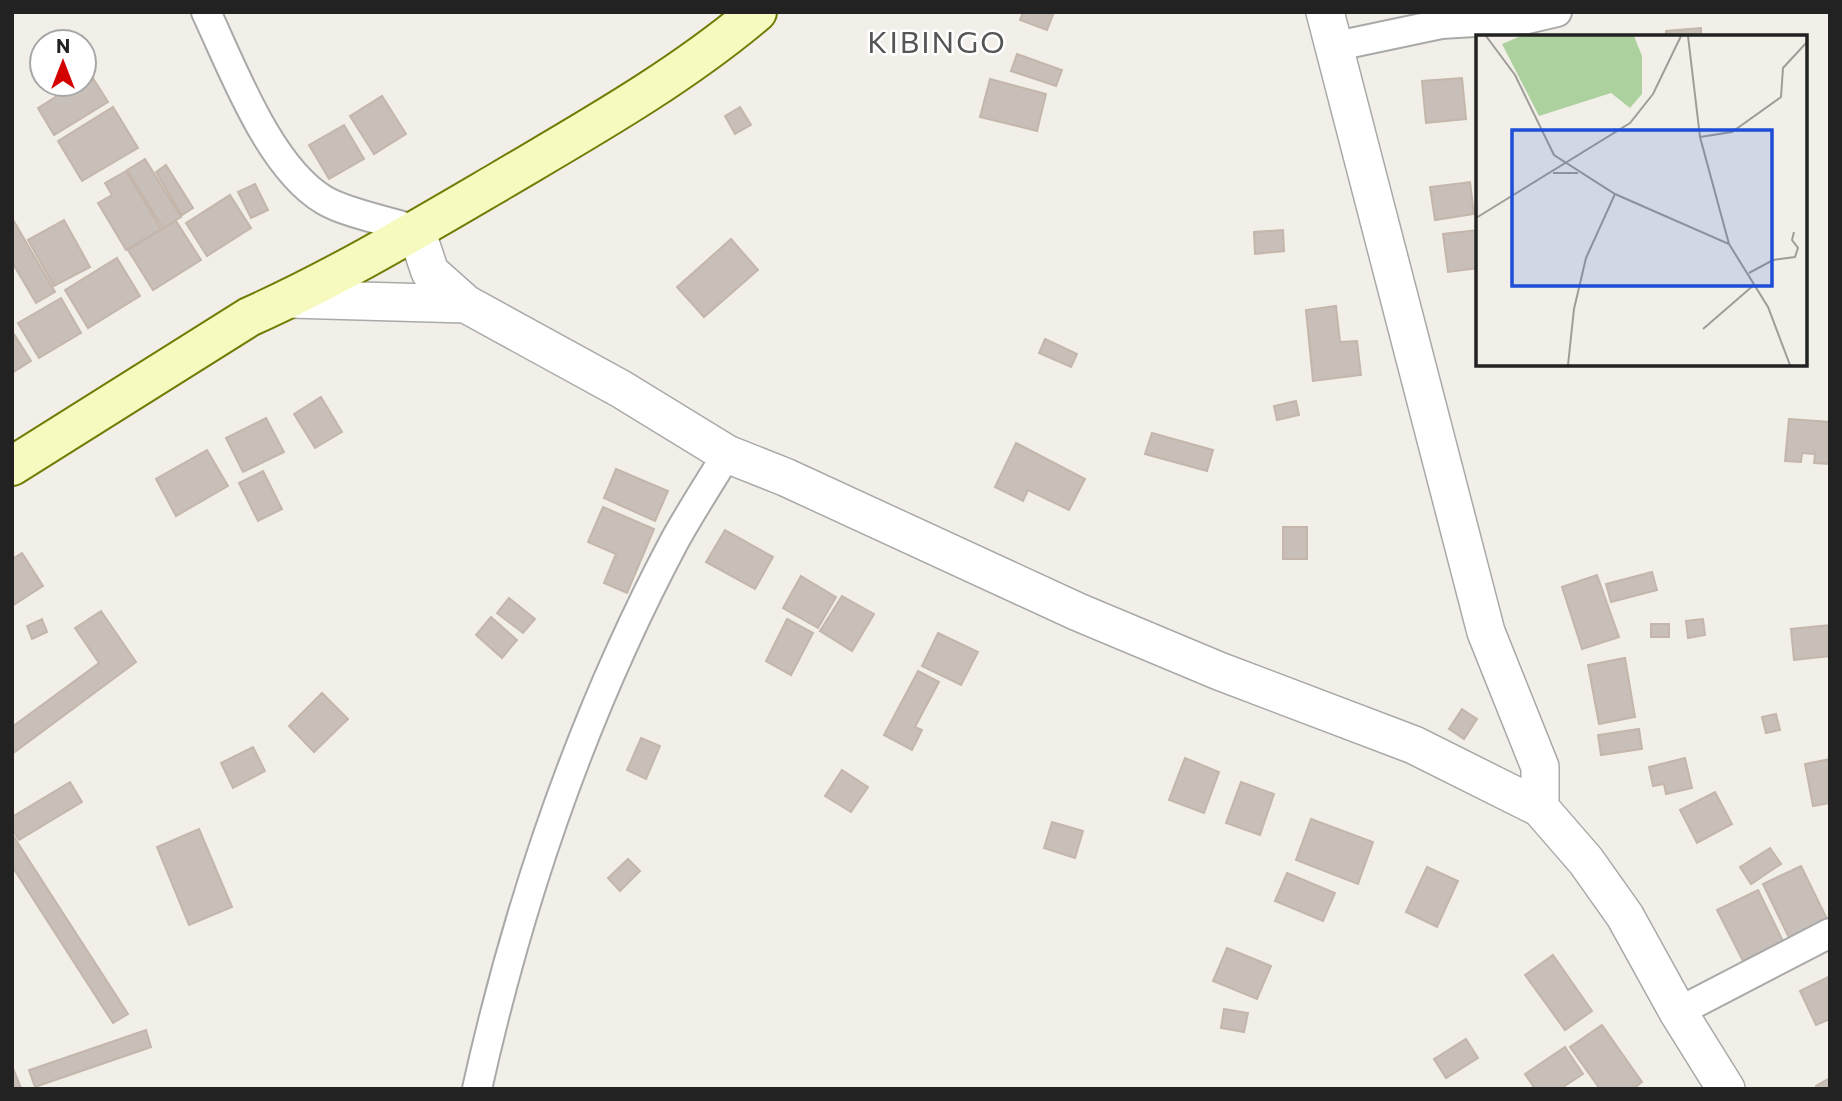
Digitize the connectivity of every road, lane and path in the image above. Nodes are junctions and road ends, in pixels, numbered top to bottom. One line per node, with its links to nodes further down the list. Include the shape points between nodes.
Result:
1 (206, 12): 5 (street, via 267,134 296,176 325,201)
2 (757, 12): 5 (main road, via 724,40 586,130)
3 (1557, 12): 4 (street, via 1527,19)
4 (1329, 29): 10 (street, via 1486,632 1539,767)
5 (416, 230): 6 (main road); 7 (street, via 430,272)
6 (290, 299): 7 (street); 9 (main road, via 248,317)
7 (466, 304): 8 (street, via 621,389)
8 (727, 454): 10 (street, via 1078,612 1414,745); 14 (street, via 675,540 564,791 524,907)
9 (12, 466)
10 (1539, 808): 12 (street, via 1586,861 1625,916)
11 (1830, 933): 12 (street)
12 (1678, 1012): 13 (street)
13 (1724, 1088)
14 (477, 1089)

